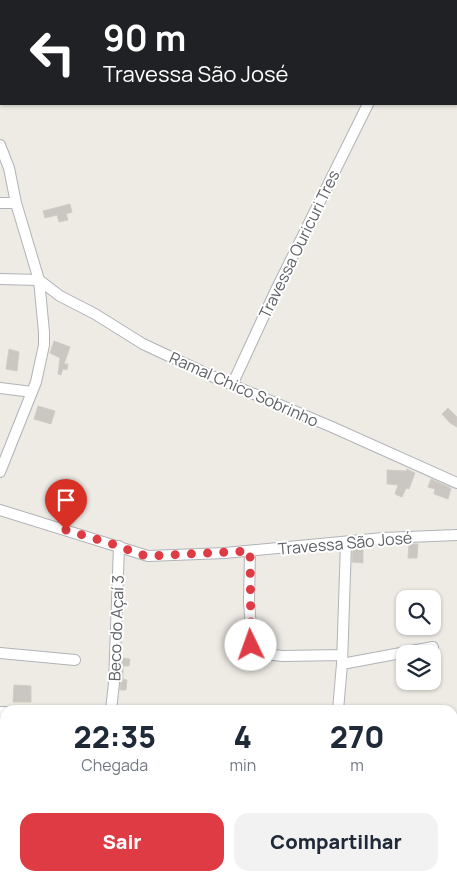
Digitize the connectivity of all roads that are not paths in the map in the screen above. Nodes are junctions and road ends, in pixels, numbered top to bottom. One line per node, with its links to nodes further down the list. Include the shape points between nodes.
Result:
1 (368, 105): 7 (street, Travessa Ouricuri Tres)
2 (0, 145): 3 (street)
3 (16, 202): 4 (street); 6 (street)
4 (0, 203)
5 (0, 279): 6 (street)
6 (39, 280): 7 (street, Ramal Chico Sobrinho, via 60,296 143,344); 9 (street, via 44,345)
7 (232, 385): 11 (street, Ramal Chico Sobrinho)
8 (0, 388): 9 (street)
9 (32, 392): 10 (street)
10 (0, 472)
11 (457, 483)
12 (0, 510): 15 (street, Travessa São José)
13 (457, 535): 14 (street, Travessa São José)
14 (346, 543): 16 (street, Travessa São José); 19 (street)
15 (119, 546): 16 (street, Travessa São José, via 148,556); 21 (street, Beco do Açaí 3)
16 (250, 551): 19 (street, via 253,653)
17 (396, 652): 19 (street)
18 (0, 654): 20 (street)
19 (342, 659): 22 (street)
20 (75, 660)
21 (112, 705)
22 (338, 705)

